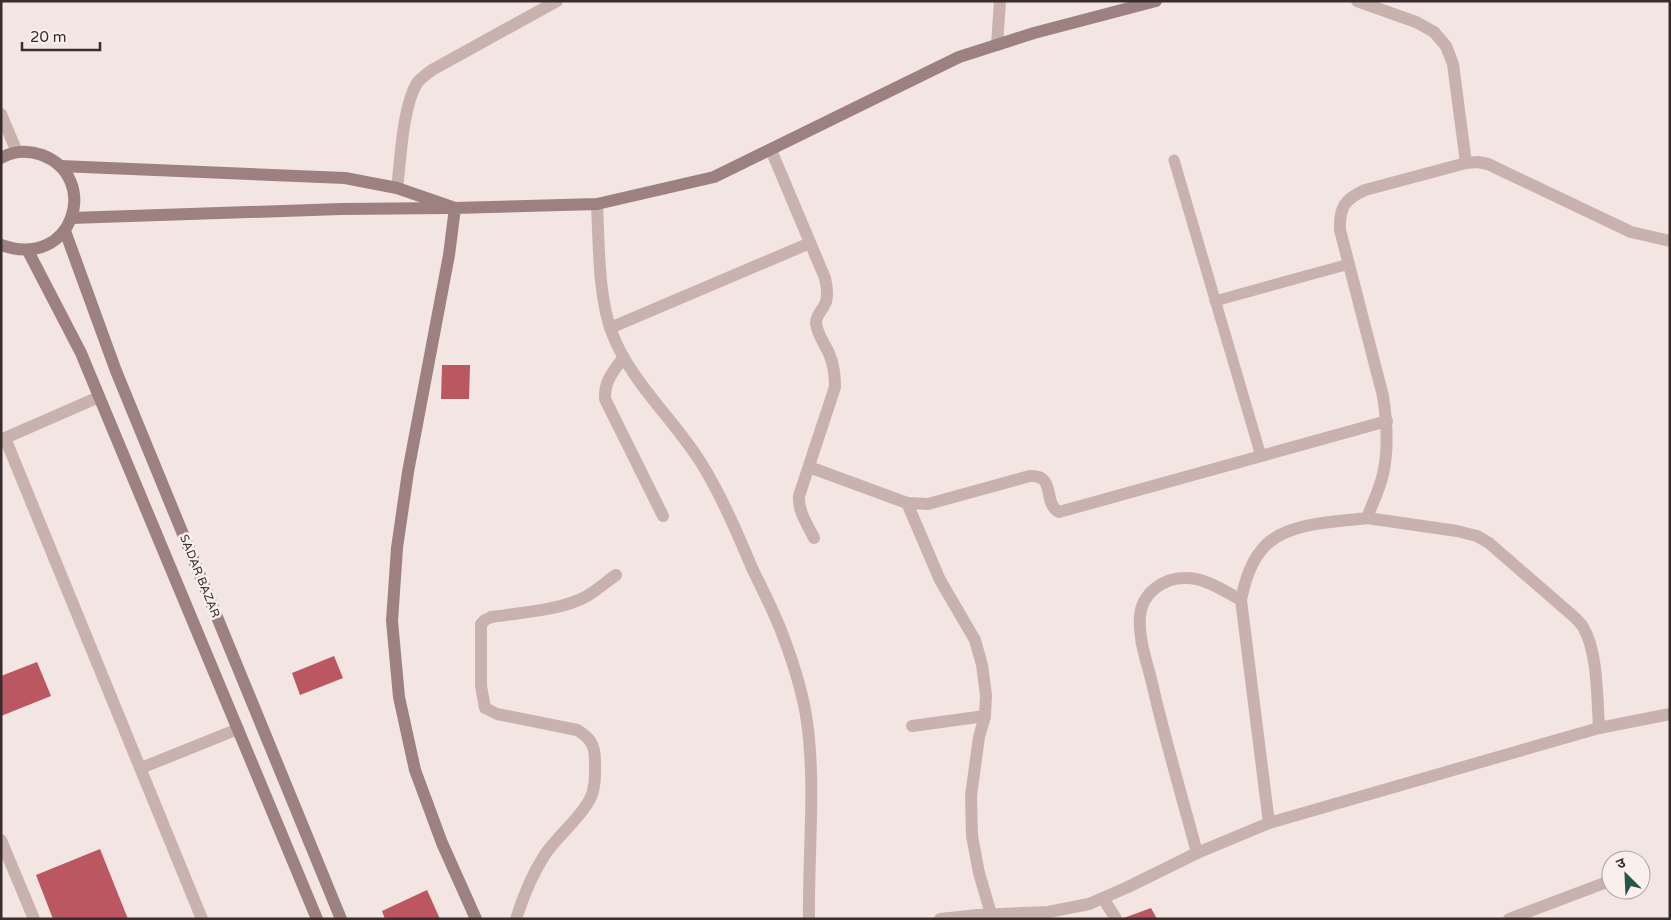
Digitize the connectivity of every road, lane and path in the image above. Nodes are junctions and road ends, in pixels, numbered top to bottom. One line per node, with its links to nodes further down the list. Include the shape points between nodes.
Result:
1 (558, 1): 14 (street, via 432,70 419,81 410,96 406,114)
2 (1000, 1): 6 (street)
3 (1156, 1): 5 (street)
4 (1357, 1): 12 (street, via 1416,22 1434,32 1446,46 1453,64)
5 (1141, 3): 6 (street)
6 (997, 44): 8 (street, via 959,57)
7 (1, 114): 9 (street)
8 (771, 150): 15 (street, via 714,177); 20 (street)
9 (17, 152): 10 (street); 13 (street, via 35,152)
10 (1, 158)
11 (1174, 160): 24 (lane)
12 (1466, 163): 19 (street, via 1488,164 1631,232); 23 (street, via 1353,196 1343,206 1340,217)
13 (60, 166): 14 (street, via 344,178); 17 (street, via 73,190)
14 (397, 188): 16 (street)
15 (597, 204): 16 (street); 25 (street, via 603,302)
16 (455, 208): 17 (street); 54 (street, via 408,472 397,548 392,621 399,697 415,770 442,843)
17 (71, 218): 18 (street)
18 (64, 231): 22 (street, via 55,241); 53 (street, SADAR BAZAR, via 116,371)
19 (1670, 242)
20 (810, 243): 25 (street); 30 (street, via 826,278 826,303 816,321 835,371 835,386)
21 (1, 245): 22 (street)
22 (28, 251): 27 (street)
23 (1349, 264): 24 (lane); 28 (street)
24 (1215, 301): 29 (lane)
25 (610, 328): 26 (street)
26 (623, 358): 32 (street, via 608,378 605,399); 56 (street, via 703,466 782,632 796,673 807,722 812,782)
27 (100, 397): 41 (street); 42 (street, via 5,438)
28 (1387, 421): 29 (street); 33 (street, via 1383,476)
29 (1261, 456): 31 (street, via 1059,512 1053,507 1046,482 1037,476 928,504)
30 (809, 467): 31 (street); 34 (street, via 798,503)
31 (908, 503): 38 (street, via 940,580 975,640 986,695)
32 (663, 516)
33 (1367, 518): 36 (street, via 1308,525 1267,544 1245,580); 40 (street, via 1477,536 1572,615 1582,625 1593,655)
34 (814, 538)
35 (616, 575): 55 (street, via 574,602 491,617 480,624 481,686 485,708 497,714 577,730 592,742 595,754 595,778 590,798 545,855 526,889)
36 (1241, 600): 43 (street); 45 (street, via 1200,580 1170,580 1156,586 1140,615 1141,638 1162,727)
37 (1670, 714): 40 (street)
38 (985, 716): 39 (street); 48 (street, via 971,796 979,873)
39 (912, 726)
40 (1599, 728): 43 (street)
41 (238, 729): 42 (street); 52 (street)
42 (141, 768): 51 (street)
43 (1269, 823): 45 (street)
44 (1, 840): 50 (street)
45 (1197, 853): 47 (street)
46 (1601, 884): 59 (street)
47 (1103, 898): 48 (street, via 1090,904 1048,912); 58 (street)
48 (991, 914): 49 (street)
49 (978, 917): 57 (street)
50 (34, 919)
51 (202, 919)
52 (317, 919)
53 (341, 919)
54 (476, 919)
55 (516, 919)
56 (809, 919)
57 (940, 919)
58 (1116, 919)
59 (1510, 919)

